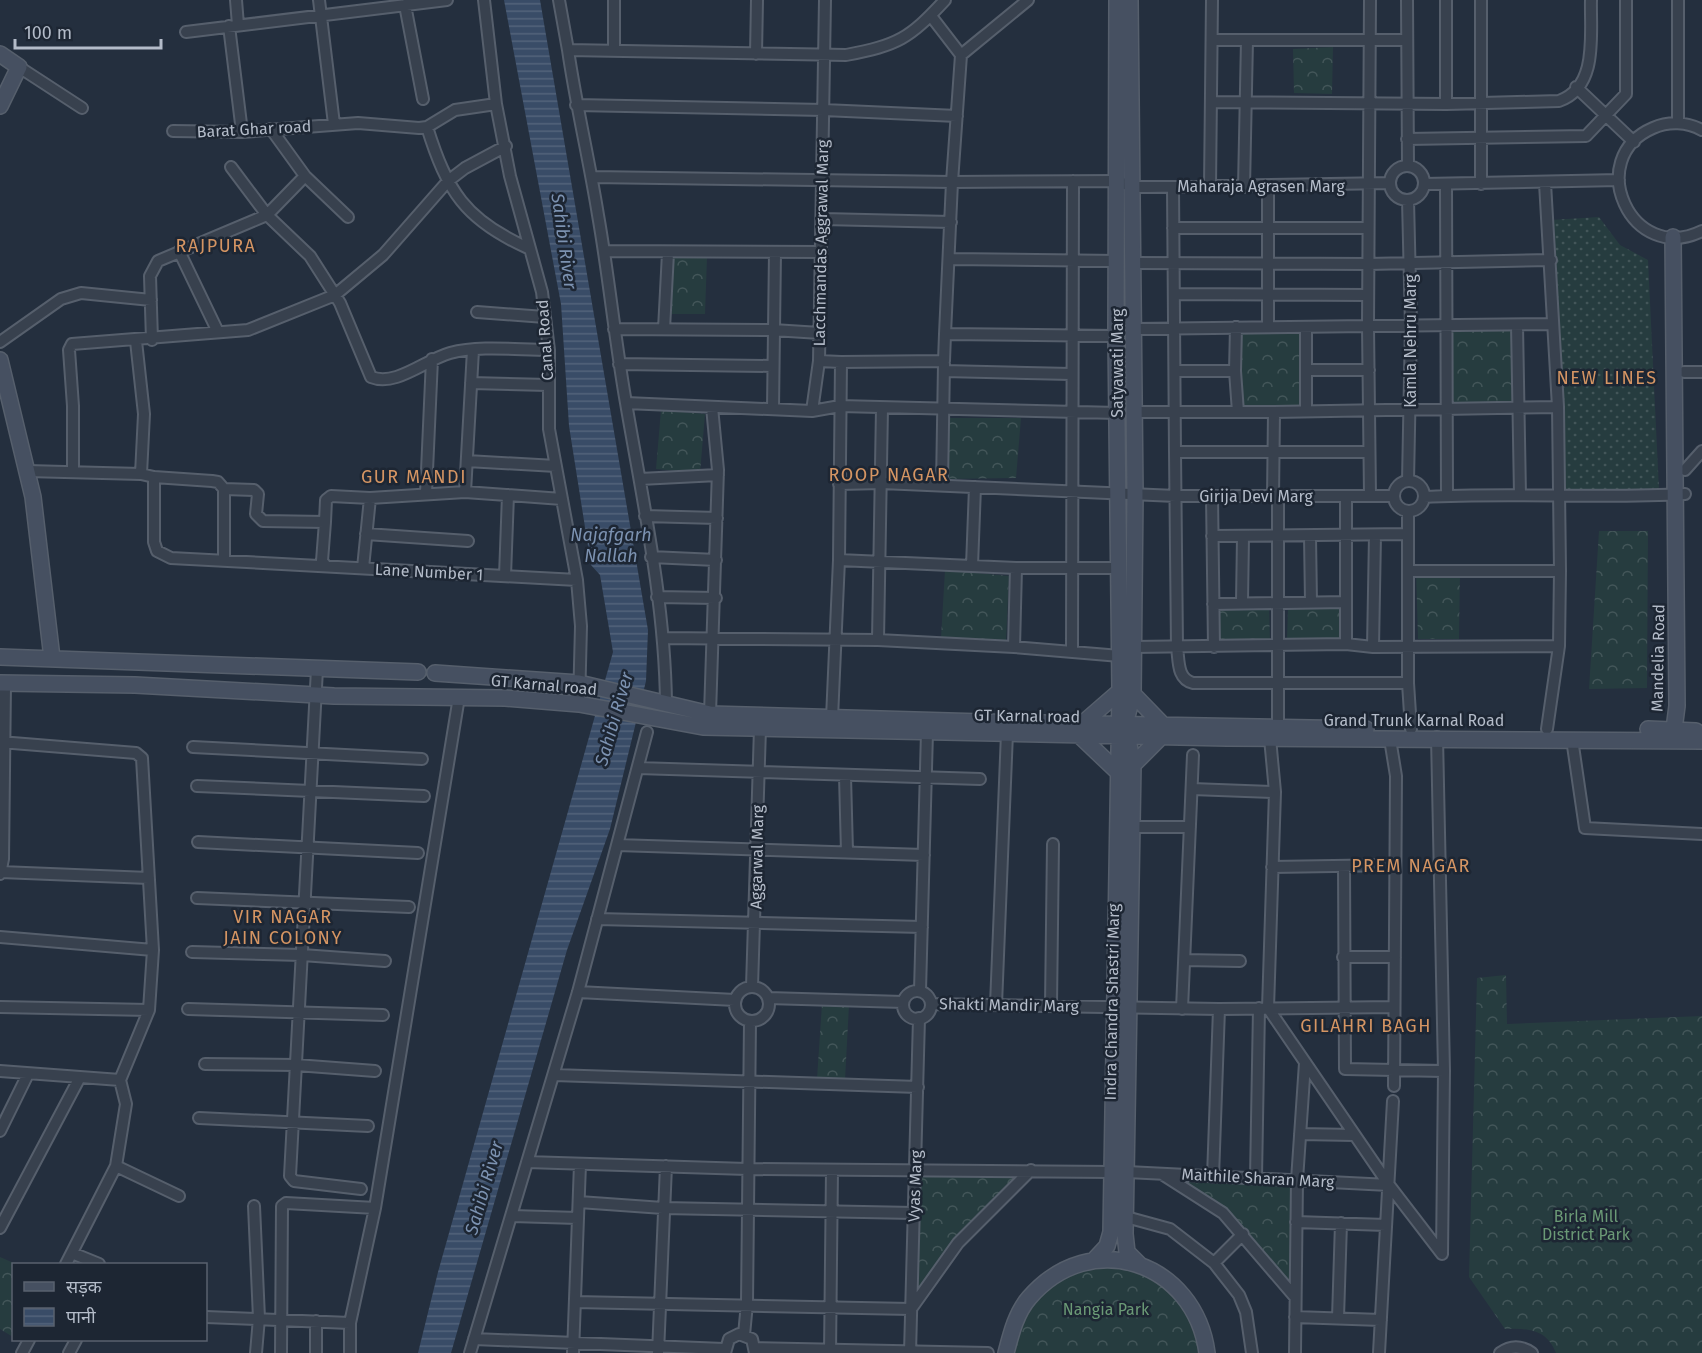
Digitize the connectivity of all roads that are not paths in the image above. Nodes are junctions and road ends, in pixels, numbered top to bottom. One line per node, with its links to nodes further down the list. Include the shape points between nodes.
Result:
1 (236, 0): 24 (street)
2 (319, 0): 22 (street)
3 (447, 0): 21 (street)
4 (484, 0): 42 (street, Canal Road)
5 (559, 0): 30 (street)
6 (614, 0): 31 (street)
7 (757, 0): 33 (street)
8 (825, 0): 34 (street, Lacchmandas Aggrawal Marg)
9 (945, 0): 23 (street)
10 (1028, 0): 35 (street)
11 (1118, 0): 74 (street, Satyawati Marg)
12 (1130, 0): 74 (street, Satyawati Marg)
13 (1212, 0): 26 (street)
14 (1370, 0): 28 (street)
15 (1407, 0): 29 (street)
16 (1446, 0): 45 (street)
17 (1481, 0): 40 (street)
18 (1591, 0): 37 (street, via 1589,70)
19 (1626, 0): 50 (street, via 1626,91)
20 (1678, 0): 52 (street)
21 (405, 5): 22 (street); 38 (street)
22 (321, 15): 24 (street); 53 (street)
23 (931, 16): 34 (street, via 917,30 887,47); 35 (street)
24 (234, 26): 25 (street); 58 (street)
25 (186, 32)
26 (1212, 40): 27 (street); 39 (street)
27 (1247, 40): 28 (street); 43 (street)
28 (1369, 40): 29 (street); 41 (street)
29 (1406, 40): 44 (street)
30 (568, 50): 31 (street); 46 (street)
31 (614, 51): 33 (street)
32 (0, 54): 36 (street)
33 (756, 54): 34 (street)
34 (824, 56): 49 (street, Lacchmandas Aggrawal Marg)
35 (961, 56): 51 (street)
36 (19, 67): 47 (street); 48 (street)
37 (1576, 87): 40 (street, via 1559,101); 50 (street)
38 (423, 99)
39 (1212, 102): 43 (street); 80 (street)
40 (1482, 102): 45 (street); 59 (street)
41 (1368, 103): 43 (street); 44 (street); 78 (street)
42 (496, 104): 54 (street, via 455,110); 62 (street, Canal Road)
43 (1247, 104): 81 (street)
44 (1407, 104): 45 (street); 60 (street)
45 (1446, 104)
46 (576, 105): 49 (street); 66 (street)
47 (0, 106)
48 (82, 108)
49 (824, 110): 51 (street); 67 (street, Lacchmandas Aggrawal Marg)
50 (1608, 115): 59 (street, via 1581,138); 61 (street)
51 (957, 116): 71 (street)
52 (1678, 123): 56 (street); 61 (street, via 1649,130)
53 (334, 124): 54 (street, Barat Ghar road); 55 (street, Barat Ghar road)
54 (427, 126): 68 (street)
55 (271, 129): 58 (street, Barat Ghar road); 65 (street)
56 (1702, 130)
57 (173, 131): 58 (street, Barat Ghar road)
58 (242, 132)
59 (1481, 138): 60 (street); 77 (street)
60 (1407, 139): 63 (street)
61 (1634, 142): 69 (street, via 1624,156)
62 (506, 146): 68 (street); 93 (street, Canal Road)
63 (1408, 166): 72 (street, via 1393,173); 75 (street, via 1418,170)
64 (231, 167): 84 (street)
65 (305, 176): 84 (street); 85 (street)
66 (592, 177): 67 (street, Maharaja Agrasen Marg); 95 (street)
67 (823, 179): 71 (street, Maharaja Agrasen Marg); 86 (street, Lacchmandas Aggrawal Marg)
68 (448, 180): 93 (street, via 473,217); 109 (street, via 383,255)
69 (1618, 180): 73 (street); 92 (street, via 1622,200 1632,217 1647,230)
70 (1073, 181): 71 (street, Maharaja Agrasen Marg); 74 (street, Maharaja Agrasen Marg); 100 (street)
71 (952, 182): 87 (street)
72 (1390, 183): 78 (street, Maharaja Agrasen Marg); 83 (street, via 1394,194)
73 (1545, 183): 77 (street); 101 (street)
74 (1125, 184): 79 (street, Maharaja Agrasen Marg); 102 (street, Satyawati Marg)
75 (1424, 184): 76 (street); 83 (street, via 1418,197)
76 (1446, 184): 77 (street); 105 (street)
77 (1481, 184)
78 (1368, 185): 82 (street, Maharaja Agrasen Marg); 90 (street)
79 (1173, 187): 80 (street, Maharaja Agrasen Marg); 88 (street)
80 (1210, 187): 81 (street, Maharaja Agrasen Marg)
81 (1244, 187): 82 (street, Maharaja Agrasen Marg)
82 (1268, 187): 89 (street)
83 (1408, 200): 104 (street, Kamla Nehru Marg)
84 (267, 215): 94 (street); 109 (street, via 310,256)
85 (348, 217)
86 (823, 219): 87 (street); 97 (street, Lacchmandas Aggrawal Marg)
87 (951, 222): 99 (street)
88 (1173, 228): 89 (street); 106 (street)
89 (1269, 228): 90 (street); 103 (street)
90 (1368, 228): 107 (street)
91 (1702, 231): 92 (street)
92 (1677, 237): 149 (street, Mandelia Road); 197 (street, Mandelia Road)
93 (528, 248): 114 (street, Canal Road, via 542,292)
94 (179, 251): 112 (street, via 158,261 153,268); 128 (street)
95 (604, 251): 98 (street); 124 (street)
96 (775, 252): 97 (street); 98 (street); 127 (street)
97 (822, 252): 129 (street, Lacchmandas Aggrawal Marg)
98 (668, 253): 125 (street)
99 (950, 259): 100 (street); 130 (street)
100 (1072, 260): 102 (street); 131 (street)
101 (1551, 260): 105 (street); 115 (street)
102 (1126, 262): 106 (street); 126 (street, Satyawati Marg); 132 (street, Satyawati Marg)
103 (1269, 262): 106 (street); 107 (street); 110 (street)
104 (1410, 262): 105 (street); 107 (street); 119 (street, Kamla Nehru Marg)
105 (1446, 262): 116 (street)
106 (1174, 264): 108 (street)
107 (1368, 264): 111 (street)
108 (1174, 294): 110 (street); 123 (street)
109 (334, 295): 128 (street, via 248,330); 138 (street, via 372,377 389,380)
110 (1269, 295): 111 (street); 121 (street)
111 (1368, 295): 118 (street)
112 (151, 300): 134 (street); 135 (street, via 81,293 61,299)
113 (477, 312): 114 (street)
114 (545, 317): 137 (street, Canal Road)
115 (1553, 324): 117 (street); 160 (street)
116 (1447, 325): 117 (street); 119 (street); 167 (street)
117 (1517, 325): 159 (street)
118 (1368, 326): 119 (street); 122 (street); 146 (street)
119 (1412, 326): 166 (street, Kamla Nehru Marg)
120 (1236, 327): 121 (street); 123 (street); 148 (street)
121 (1268, 327): 122 (street)
122 (1306, 327): 145 (street)
123 (1175, 328): 126 (street); 147 (street)
124 (614, 329): 125 (street); 142 (street)
125 (664, 329): 127 (street)
126 (1135, 329): 169 (street, Satyawati Marg)
127 (773, 330): 129 (street); 143 (street)
128 (218, 332): 134 (street)
129 (820, 333): 140 (street, Lacchmandas Aggrawal Marg)
130 (945, 334): 131 (street); 144 (street)
131 (1072, 335): 132 (street); 151 (street)
132 (1116, 336): 172 (street, Satyawati Marg)
133 (136, 340): 134 (street); 181 (street, via 76,342 70,346); 182 (street, via 144,414)
134 (152, 340)
135 (0, 342)
136 (473, 350): 137 (street); 138 (street); 152 (street)
137 (549, 350): 153 (street, Canal Road)
138 (432, 359): 193 (street)
139 (0, 360): 180 (street)
140 (819, 361): 141 (street, Lacchmandas Aggrawal Marg); 164 (street)
141 (840, 362): 144 (street); 156 (street, Lacchmandas Aggrawal Marg)
142 (619, 363): 143 (street); 154 (street)
143 (773, 366): 161 (street)
144 (944, 366): 151 (street); 158 (street)
145 (1306, 370): 146 (street); 162 (street)
146 (1369, 370): 163 (street)
147 (1175, 371): 148 (street); 165 (street)
148 (1235, 371): 170 (street)
149 (1684, 372): 150 (street); 179 (street, Mandelia Road)
150 (1702, 372)
151 (1071, 374): 168 (street)
152 (471, 383): 153 (street); 177 (street)
153 (549, 386): 178 (street, Canal Road, via 549,429)
154 (626, 403): 155 (street); 185 (street)
155 (712, 406): 161 (street); 183 (street)
156 (840, 406): 157 (street); 164 (street); 188 (street, Lacchmandas Aggrawal Marg)
157 (882, 408): 158 (street); 187 (street)
158 (945, 408): 168 (street); 189 (street)
159 (1520, 408): 160 (street); 167 (street); 200 (street)
160 (1558, 408): 205 (street)
161 (773, 409): 164 (street)
162 (1306, 410): 163 (street); 171 (street)
163 (1368, 410): 166 (street); 174 (street)
164 (812, 411)
165 (1176, 411): 169 (street); 170 (street); 173 (street)
166 (1410, 411): 167 (street); 186 (street, Kamla Nehru Marg)
167 (1447, 411): 199 (street)
168 (1072, 412): 172 (street); 192 (street)
169 (1135, 412): 196 (street, Satyawati Marg)
170 (1238, 412): 171 (street)
171 (1274, 412): 176 (street)
172 (1118, 413): 195 (street, Satyawati Marg)
173 (1175, 452): 176 (street); 201 (street)
174 (1368, 452): 176 (street); 203 (street)
175 (1702, 452): 179 (street)
176 (1273, 453): 206 (street)
177 (467, 461): 178 (street); 194 (street)
178 (555, 466): 210 (street, Canal Road)
179 (1685, 470): 197 (street, Mandelia Road)
180 (27, 471): 181 (street); 262 (street)
181 (73, 471): 182 (street)
182 (141, 474): 184 (street)
183 (718, 475): 185 (street); 213 (street)
184 (154, 477): 191 (street, via 218,482); 228 (street, Lane Number 1, via 157,550 171,558)
185 (640, 479): 212 (street)
186 (1408, 481): 204 (street, via 1399,484); 208 (street, via 1418,484)
187 (882, 483): 188 (street, Girija Devi Marg); 189 (street, Girija Devi Marg); 227 (street)
188 (839, 484): 226 (street, Lacchmandas Aggrawal Marg)
189 (942, 485): 190 (street, Girija Devi Marg)
190 (975, 487): 192 (street, Girija Devi Marg); 230 (street)
191 (224, 489): 214 (street, via 256,492 256,514 260,520); 228 (street)
192 (1072, 491): 195 (street, Girija Devi Marg); 231 (street)
193 (426, 492): 194 (street); 209 (street)
194 (465, 492): 198 (street)
195 (1118, 493): 196 (street, Girija Devi Marg); 234 (street, Satyawati Marg)
196 (1136, 494): 201 (street, Girija Devi Marg); 255 (street, Satyawati Marg)
197 (1681, 494): 205 (street); 290 (street, Mandelia Road, via 1682,706)
198 (508, 495): 210 (street); 237 (street)
199 (1447, 495): 200 (street); 208 (street)
200 (1520, 495): 205 (street)
201 (1176, 496): 202 (street, Girija Devi Marg); 256 (street)
202 (1212, 496): 206 (street, Girija Devi Marg); 219 (street)
203 (1370, 496): 204 (street, Girija Devi Marg); 207 (street, Girija Devi Marg)
204 (1393, 496): 211 (street, via 1397,506)
205 (1559, 496): 236 (street)
206 (1276, 497): 207 (street, Girija Devi Marg); 220 (street)
207 (1346, 497): 216 (street)
208 (1425, 497): 211 (street, via 1421,506)
209 (370, 498): 214 (street, via 328,496); 215 (street)
210 (562, 499): 238 (street, Canal Road)
211 (1408, 512): 217 (street)
212 (645, 516): 213 (street); 224 (street)
213 (717, 518): 225 (street)
214 (325, 522): 229 (street, via 322,561)
215 (366, 534): 223 (street); 232 (street)
216 (1346, 534): 218 (street); 221 (street); 244 (street)
217 (1408, 534): 218 (street); 235 (street)
218 (1375, 535): 258 (street)
219 (1212, 536): 222 (street); 245 (street)
220 (1277, 536): 221 (street); 222 (street); 242 (street)
221 (1310, 536): 243 (street)
222 (1243, 537): 241 (street)
223 (468, 541)
224 (651, 557): 225 (street); 239 (street)
225 (716, 560): 240 (street)
226 (838, 560): 227 (street); 248 (street, Lacchmandas Aggrawal Marg)
227 (880, 560): 230 (street); 249 (street)
228 (224, 561): 229 (street, Lane Number 1)
229 (326, 566): 232 (street, Lane Number 1)
230 (972, 566): 233 (street)
231 (1072, 567): 233 (street); 234 (street); 259 (street)
232 (363, 568): 237 (street, Lane Number 1)
233 (1016, 568): 254 (street)
234 (1119, 568): 260 (street, Satyawati Marg)
235 (1408, 571): 236 (street); 252 (street)
236 (1560, 571): 253 (street)
237 (505, 576): 238 (street, Lane Number 1)
238 (578, 580): 268 (street, Canal Road)
239 (657, 597): 240 (street); 246 (street)
240 (716, 598): 247 (street)
241 (1242, 602): 242 (street); 245 (street)
242 (1278, 602): 243 (street); 251 (street)
243 (1311, 602): 244 (street)
244 (1346, 602): 250 (street)
245 (1213, 604): 257 (street)
246 (663, 638): 247 (street); 275 (street)
247 (715, 638): 248 (street); 277 (street)
248 (834, 640): 249 (street); 278 (street, Lacchmandas Aggrawal Marg)
249 (878, 640): 254 (street)
250 (1346, 644): 251 (street); 258 (street)
251 (1279, 645): 257 (street); 269 (street)
252 (1408, 645): 253 (street); 258 (street); 270 (street)
253 (1559, 646): 282 (street)
254 (1014, 647): 259 (street)
255 (1134, 647): 256 (street); 271 (street, Satyawati Marg)
256 (1177, 647): 257 (street); 269 (street, via 1181,675 1190,682)
257 (1214, 647)
258 (1373, 647)
259 (1072, 652): 260 (street)
260 (1120, 656): 271 (street, Satyawati Marg)
261 (0, 657): 262 (street)
262 (52, 658): 263 (street)
263 (317, 669): 264 (street); 272 (street)
264 (418, 672)
265 (435, 673): 266 (street, GT Karnal road)
266 (501, 675): 268 (street, GT Karnal road); 274 (street)
267 (3, 683): 272 (street, GT Karnal road, via 135,685); 295 (street)
268 (579, 683): 275 (street, GT Karnal road); 276 (street, Canal Road)
269 (1279, 683): 270 (street); 288 (street)
270 (1408, 683): 281 (street)
271 (1127, 692): 280 (street); 283 (street, Satyawati Marg); 284 (street)
272 (316, 695): 273 (street, GT Karnal road); 297 (street)
273 (459, 697): 274 (street, GT Karnal road); 404 (street)
274 (500, 698): 276 (street, GT Karnal road)
275 (661, 702): 277 (street, GT Karnal road)
276 (586, 706): 279 (street, GT Karnal road, via 703,727)
277 (710, 714): 278 (street, GT Karnal road)
278 (832, 718): 280 (street, GT Karnal road)
279 (760, 728): 287 (street, GT Karnal road); 302 (street, Aggarwal Marg)
280 (1080, 729): 283 (street, GT Karnal road); 289 (street, GT Karnal road); 303 (street)
281 (1411, 729): 282 (street, Grand Trunk Karnal Road); 288 (street, Grand Trunk Karnal Road)
282 (1547, 729): 290 (street, Grand Trunk Karnal Road)
283 (1123, 730): 284 (street, Grand Trunk Karnal Road); 300 (street, Indra Chandra Shastri Marg); 303 (street, Indra Chandra Shastri Marg)
284 (1163, 731): 288 (street, Grand Trunk Karnal Road); 300 (street)
285 (1702, 731): 290 (street, Grand Trunk Karnal Road)
286 (647, 732): 301 (street)
287 (927, 732): 289 (street, GT Karnal road); 305 (street)
288 (1274, 733): 292 (street, Grand Trunk Karnal Road); 310 (street)
289 (1007, 734): 350 (street)
290 (1673, 735): 293 (street, Grand Trunk Karnal Road); 294 (street, Grand Trunk Karnal Road)
291 (1437, 737): 292 (street, Grand Trunk Karnal Road); 293 (street, Grand Trunk Karnal Road); 371 (street)
292 (1390, 739): 324 (street, via 1396,776)
293 (1572, 739): 314 (street, via 1585,828)
294 (1702, 741)
295 (2, 743): 326 (street); 327 (street, via 140,755 144,761)
296 (193, 747): 297 (street)
297 (313, 753): 299 (street); 309 (street)
298 (1193, 755): 308 (street)
299 (422, 759)
300 (1133, 765): 312 (street, Indra Chandra Shastri Marg)
301 (638, 768): 302 (street); 317 (street)
302 (759, 770): 304 (street); 319 (street, Aggarwal Marg)
303 (1119, 773): 354 (street, Indra Chandra Shastri Marg)
304 (845, 776): 305 (street); 320 (street)
305 (926, 778): 306 (street); 322 (street)
306 (980, 779)
307 (197, 786): 309 (street)
308 (1192, 789): 310 (street); 313 (street)
309 (311, 792): 311 (street); 318 (street)
310 (1275, 792): 325 (street)
311 (424, 796)
312 (1133, 827): 313 (street); 354 (street, Indra Chandra Shastri Marg)
313 (1190, 827): 340 (street)
314 (1702, 834)
315 (198, 842): 318 (street)
316 (1053, 844): 351 (street)
317 (617, 845): 319 (street); 331 (street)
318 (308, 846): 321 (street); 329 (street)
319 (757, 851): 320 (street); 332 (street, Aggarwal Marg)
320 (847, 852): 322 (street)
321 (418, 853)
322 (924, 855): 333 (street)
323 (1344, 866): 324 (street); 325 (street); 338 (street)
324 (1395, 866): 339 (street)
325 (1272, 867): 356 (street)
326 (0, 873): 327 (street)
327 (149, 878): 335 (street)
328 (197, 898): 329 (street)
329 (305, 903): 330 (street); 337 (street)
330 (409, 907)
331 (597, 919): 332 (street); 345 (street)
332 (755, 923): 333 (street); 343 (street, Aggarwal Marg)
333 (922, 927): 344 (street)
334 (0, 938): 335 (street)
335 (153, 950): 359 (street)
336 (192, 952): 337 (street)
337 (302, 955): 341 (street); 361 (street)
338 (1343, 957): 339 (street); 352 (street)
339 (1395, 957): 355 (street)
340 (1184, 960): 342 (street); 358 (street)
341 (386, 961)
342 (1240, 961)
343 (752, 987): 346 (street); 347 (street, via 741,990)
344 (920, 991): 348 (street, via 908,994); 349 (street)
345 (578, 992): 347 (street); 373 (street)
346 (768, 998): 348 (street); 364 (street, via 767,1012 757,1021)
347 (735, 1000): 364 (street, via 738,1014)
348 (903, 1002): 363 (street, via 906,1013)
349 (931, 1004): 350 (street, Shakti Mandir Marg); 363 (street, via 929,1012)
350 (996, 1005): 351 (street, Shakti Mandir Marg)
351 (1051, 1005): 354 (street, Shakti Mandir Marg)
352 (1342, 1006): 355 (street, Shakti Mandir Marg); 356 (street, Shakti Mandir Marg); 370 (street, via 1345,1069)
353 (0, 1007): 359 (street)
354 (1123, 1007): 358 (street, Shakti Mandir Marg); 394 (street, Indra Chandra Shastri Marg)
355 (1394, 1007): 370 (street)
356 (1264, 1008): 360 (street, Shakti Mandir Marg); 366 (street); 397 (street)
357 (188, 1009): 361 (street)
358 (1182, 1009): 360 (street, Shakti Mandir Marg)
359 (149, 1010): 375 (street)
360 (1220, 1010): 396 (street)
361 (299, 1012): 362 (street); 367 (street)
362 (383, 1016)
363 (919, 1018): 378 (street, Vyas Marg)
364 (750, 1021): 376 (street)
365 (205, 1064): 367 (street)
366 (1305, 1064): 384 (street); 385 (street)
367 (296, 1065): 369 (street); 381 (street)
368 (0, 1071): 372 (street)
369 (375, 1071)
370 (1393, 1071): 371 (street); 377 (street)
371 (1444, 1071): 399 (street, via 1442,1254)
372 (28, 1074): 374 (street); 383 (street)
373 (554, 1075): 376 (street); 386 (street)
374 (79, 1079): 375 (street); 415 (street)
375 (120, 1080): 388 (street, via 126,1104)
376 (751, 1081): 378 (street); 390 (street)
377 (1394, 1086)
378 (918, 1087): 393 (street, Vyas Marg)
379 (1393, 1101): 399 (street)
380 (199, 1118): 381 (street)
381 (293, 1120): 382 (street); 400 (street, via 291,1179)
382 (368, 1126)
383 (0, 1131)
384 (1300, 1134): 385 (street); 398 (street)
385 (1354, 1135): 399 (street)
386 (527, 1162): 387 (street, Maithile Sharan Marg); 409 (street)
387 (580, 1164): 389 (street, Maithile Sharan Marg); 402 (street)
388 (116, 1166): 401 (street); 417 (street)
389 (666, 1166): 390 (street, Maithile Sharan Marg); 405 (street)
390 (747, 1169): 391 (street, Maithile Sharan Marg); 406 (street)
391 (832, 1170): 393 (street, Maithile Sharan Marg); 407 (street)
392 (1031, 1170): 393 (street, Maithile Sharan Marg); 394 (street, Maithile Sharan Marg); 428 (street, via 958,1243)
393 (915, 1171): 408 (street, Vyas Marg)
394 (1120, 1172): 395 (street, Maithile Sharan Marg); 410 (street, Indra Chandra Shastri Marg); 418 (street, Indra Chandra Shastri Marg, via 1107,1246)
395 (1161, 1174): 396 (street, Maithile Sharan Marg); 416 (street, via 1223,1213)
396 (1213, 1177): 397 (street, Maithile Sharan Marg)
397 (1256, 1178): 398 (street, Maithile Sharan Marg)
398 (1297, 1180): 399 (street, Maithile Sharan Marg); 412 (street)
399 (1389, 1185): 414 (street)
400 (361, 1189)
401 (179, 1196)
402 (579, 1202): 405 (street); 411 (street)
403 (254, 1206): 431 (street)
404 (375, 1208): 432 (street, via 286,1203 282,1206); 436 (street)
405 (663, 1208): 406 (street); 425 (street)
406 (746, 1209): 407 (street); 426 (street)
407 (831, 1212): 408 (street); 427 (street)
408 (914, 1213): 428 (street, Vyas Marg)
409 (512, 1215): 411 (street); 438 (street)
410 (1126, 1217): 421 (street, via 1170,1228); 422 (street, Indra Chandra Shastri Marg, via 1127,1252)
411 (578, 1218): 424 (street)
412 (1296, 1222): 413 (street); 423 (street)
413 (1341, 1223): 414 (street); 433 (street)
414 (1386, 1225): 434 (street)
415 (0, 1228)
416 (1243, 1234): 421 (street); 423 (street)
417 (72, 1253): 419 (street); 420 (street)
418 (1094, 1260): 422 (street); 451 (street, via 1059,1272 1029,1299 1014,1326)
419 (67, 1263)
420 (97, 1263)
421 (1214, 1263): 453 (street, via 1239,1295 1246,1312)
422 (1140, 1265): 452 (street, via 1177,1287 1196,1313)
423 (1294, 1297): 430 (street)
424 (575, 1302): 425 (street); 439 (street)
425 (660, 1303): 426 (street); 440 (street)
426 (747, 1303): 427 (street); 437 (street)
427 (829, 1307): 428 (street); 443 (street)
428 (911, 1309): 444 (street, Vyas Marg)
429 (207, 1317): 431 (street)
430 (1295, 1317): 433 (street); 454 (street)
431 (259, 1318): 432 (street); 445 (street)
432 (283, 1318): 435 (street); 446 (street)
433 (1338, 1318): 434 (street)
434 (1381, 1320): 455 (street)
435 (316, 1321): 436 (street); 447 (street)
436 (350, 1323): 448 (street)
437 (744, 1335): 441 (street, via 752,1339); 442 (street, via 729,1339)
438 (474, 1339): 439 (street); 449 (street)
439 (573, 1348): 440 (street)
440 (658, 1350): 442 (street)
441 (756, 1350): 443 (street)
442 (724, 1351)
443 (830, 1351): 444 (street)
444 (910, 1352): 450 (street)
445 (256, 1353)
446 (281, 1353)
447 (316, 1353)
448 (350, 1353)
449 (470, 1353)
450 (988, 1353)
451 (1006, 1353)
452 (1207, 1353)
453 (1252, 1353)
454 (1295, 1353)
455 (1379, 1353)
456 (1500, 1353): 457 (street, via 1512,1347)
457 (1533, 1353)

